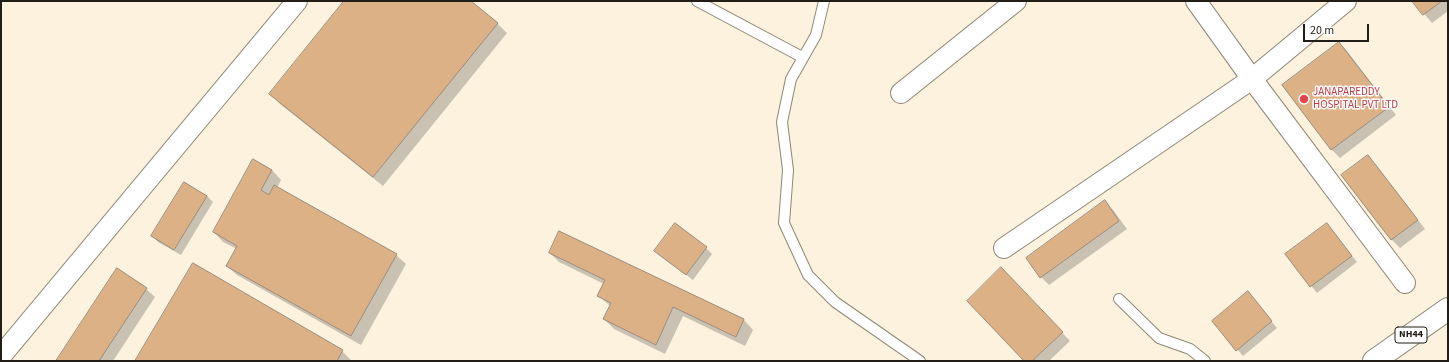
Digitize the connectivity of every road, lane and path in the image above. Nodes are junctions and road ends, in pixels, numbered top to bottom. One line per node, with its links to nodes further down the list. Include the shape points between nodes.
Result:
1 (297, 1): 14 (street)
2 (697, 1): 7 (lane)
3 (824, 1): 7 (lane, via 816,35)
4 (1016, 1): 9 (street)
5 (1196, 1): 8 (street)
6 (1346, 1): 8 (street)
7 (802, 57): 15 (lane, via 791,79 782,122 788,170 784,222 808,275 835,302)
8 (1252, 79): 10 (street); 11 (street)
9 (901, 93)
10 (1004, 248)
11 (1405, 283)
12 (1119, 299): 16 (lane, via 1159,338 1190,349)
13 (1448, 309): 17 (highway, NH44)
14 (1, 356)
15 (920, 361)
16 (1205, 361)
17 (1374, 361)

